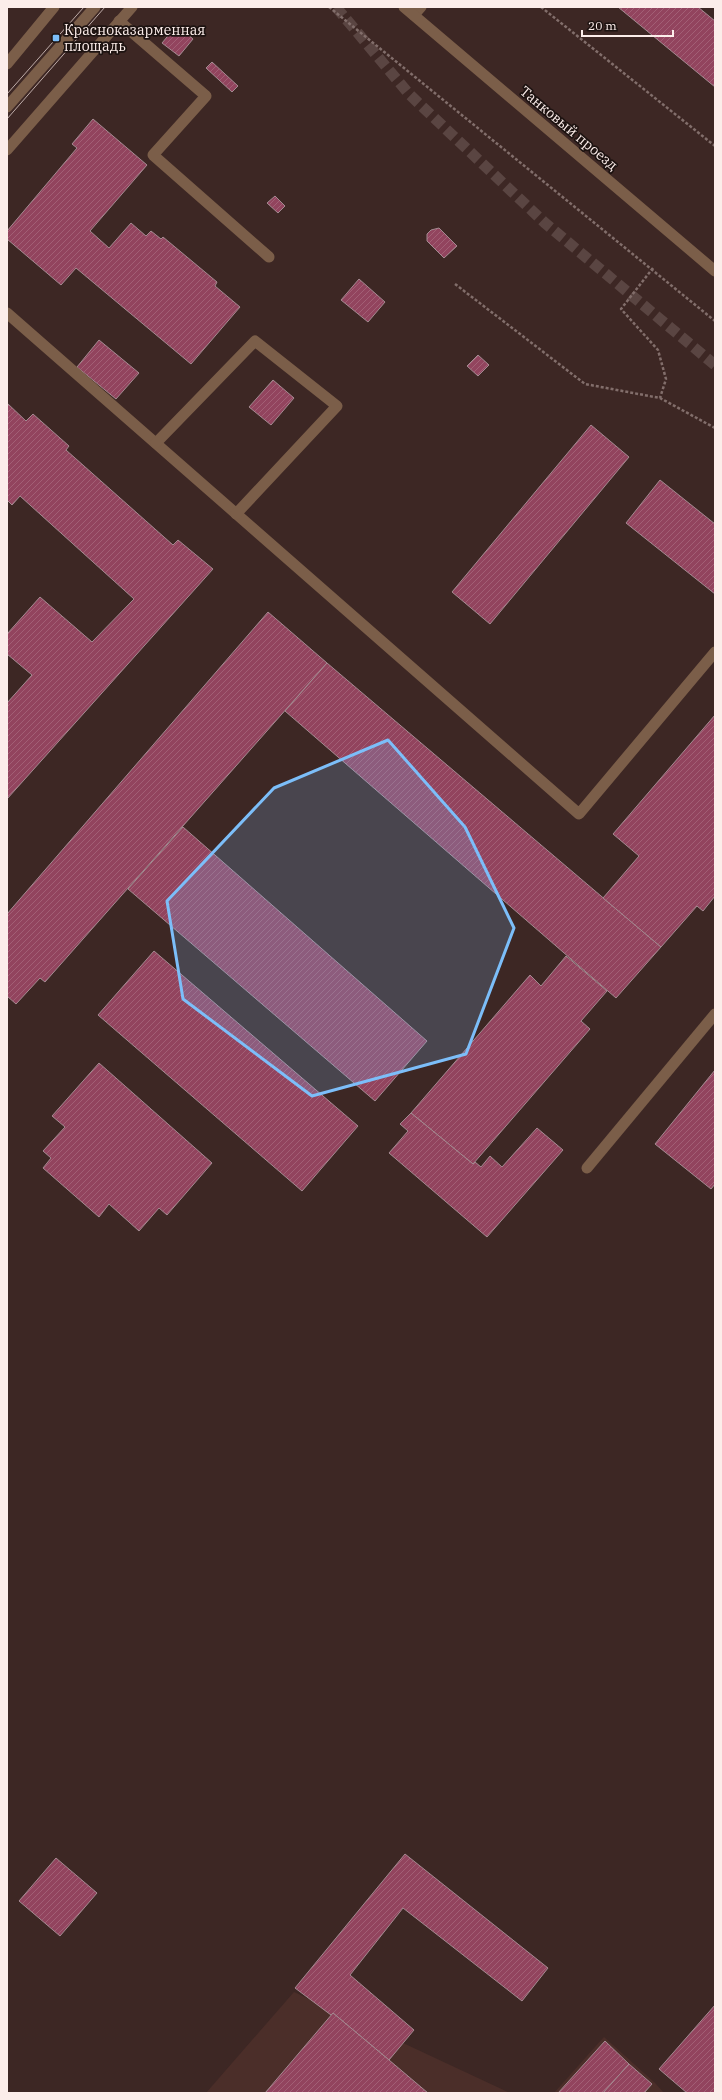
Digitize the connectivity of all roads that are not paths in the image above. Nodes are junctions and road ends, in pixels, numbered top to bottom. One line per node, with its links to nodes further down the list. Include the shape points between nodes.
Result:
1 (54, 7): 7 (street)
2 (95, 7): 8 (street)
3 (132, 7): 6 (street)
4 (404, 7): 5 (street, Танковый проезд)
5 (417, 11): 11 (street, Танковый проезд)
6 (119, 21): 9 (street); 10 (street, via 206,96 153,155)
7 (7, 64)
8 (7, 107)
9 (7, 150)
10 (269, 257)
11 (715, 271)
12 (7, 313): 13 (street)
13 (156, 444): 14 (street); 14 (street, via 255,340 336,406)
14 (236, 514): 15 (street, via 579,814)
15 (715, 652)
16 (715, 1014): 17 (street)
17 (587, 1168)

